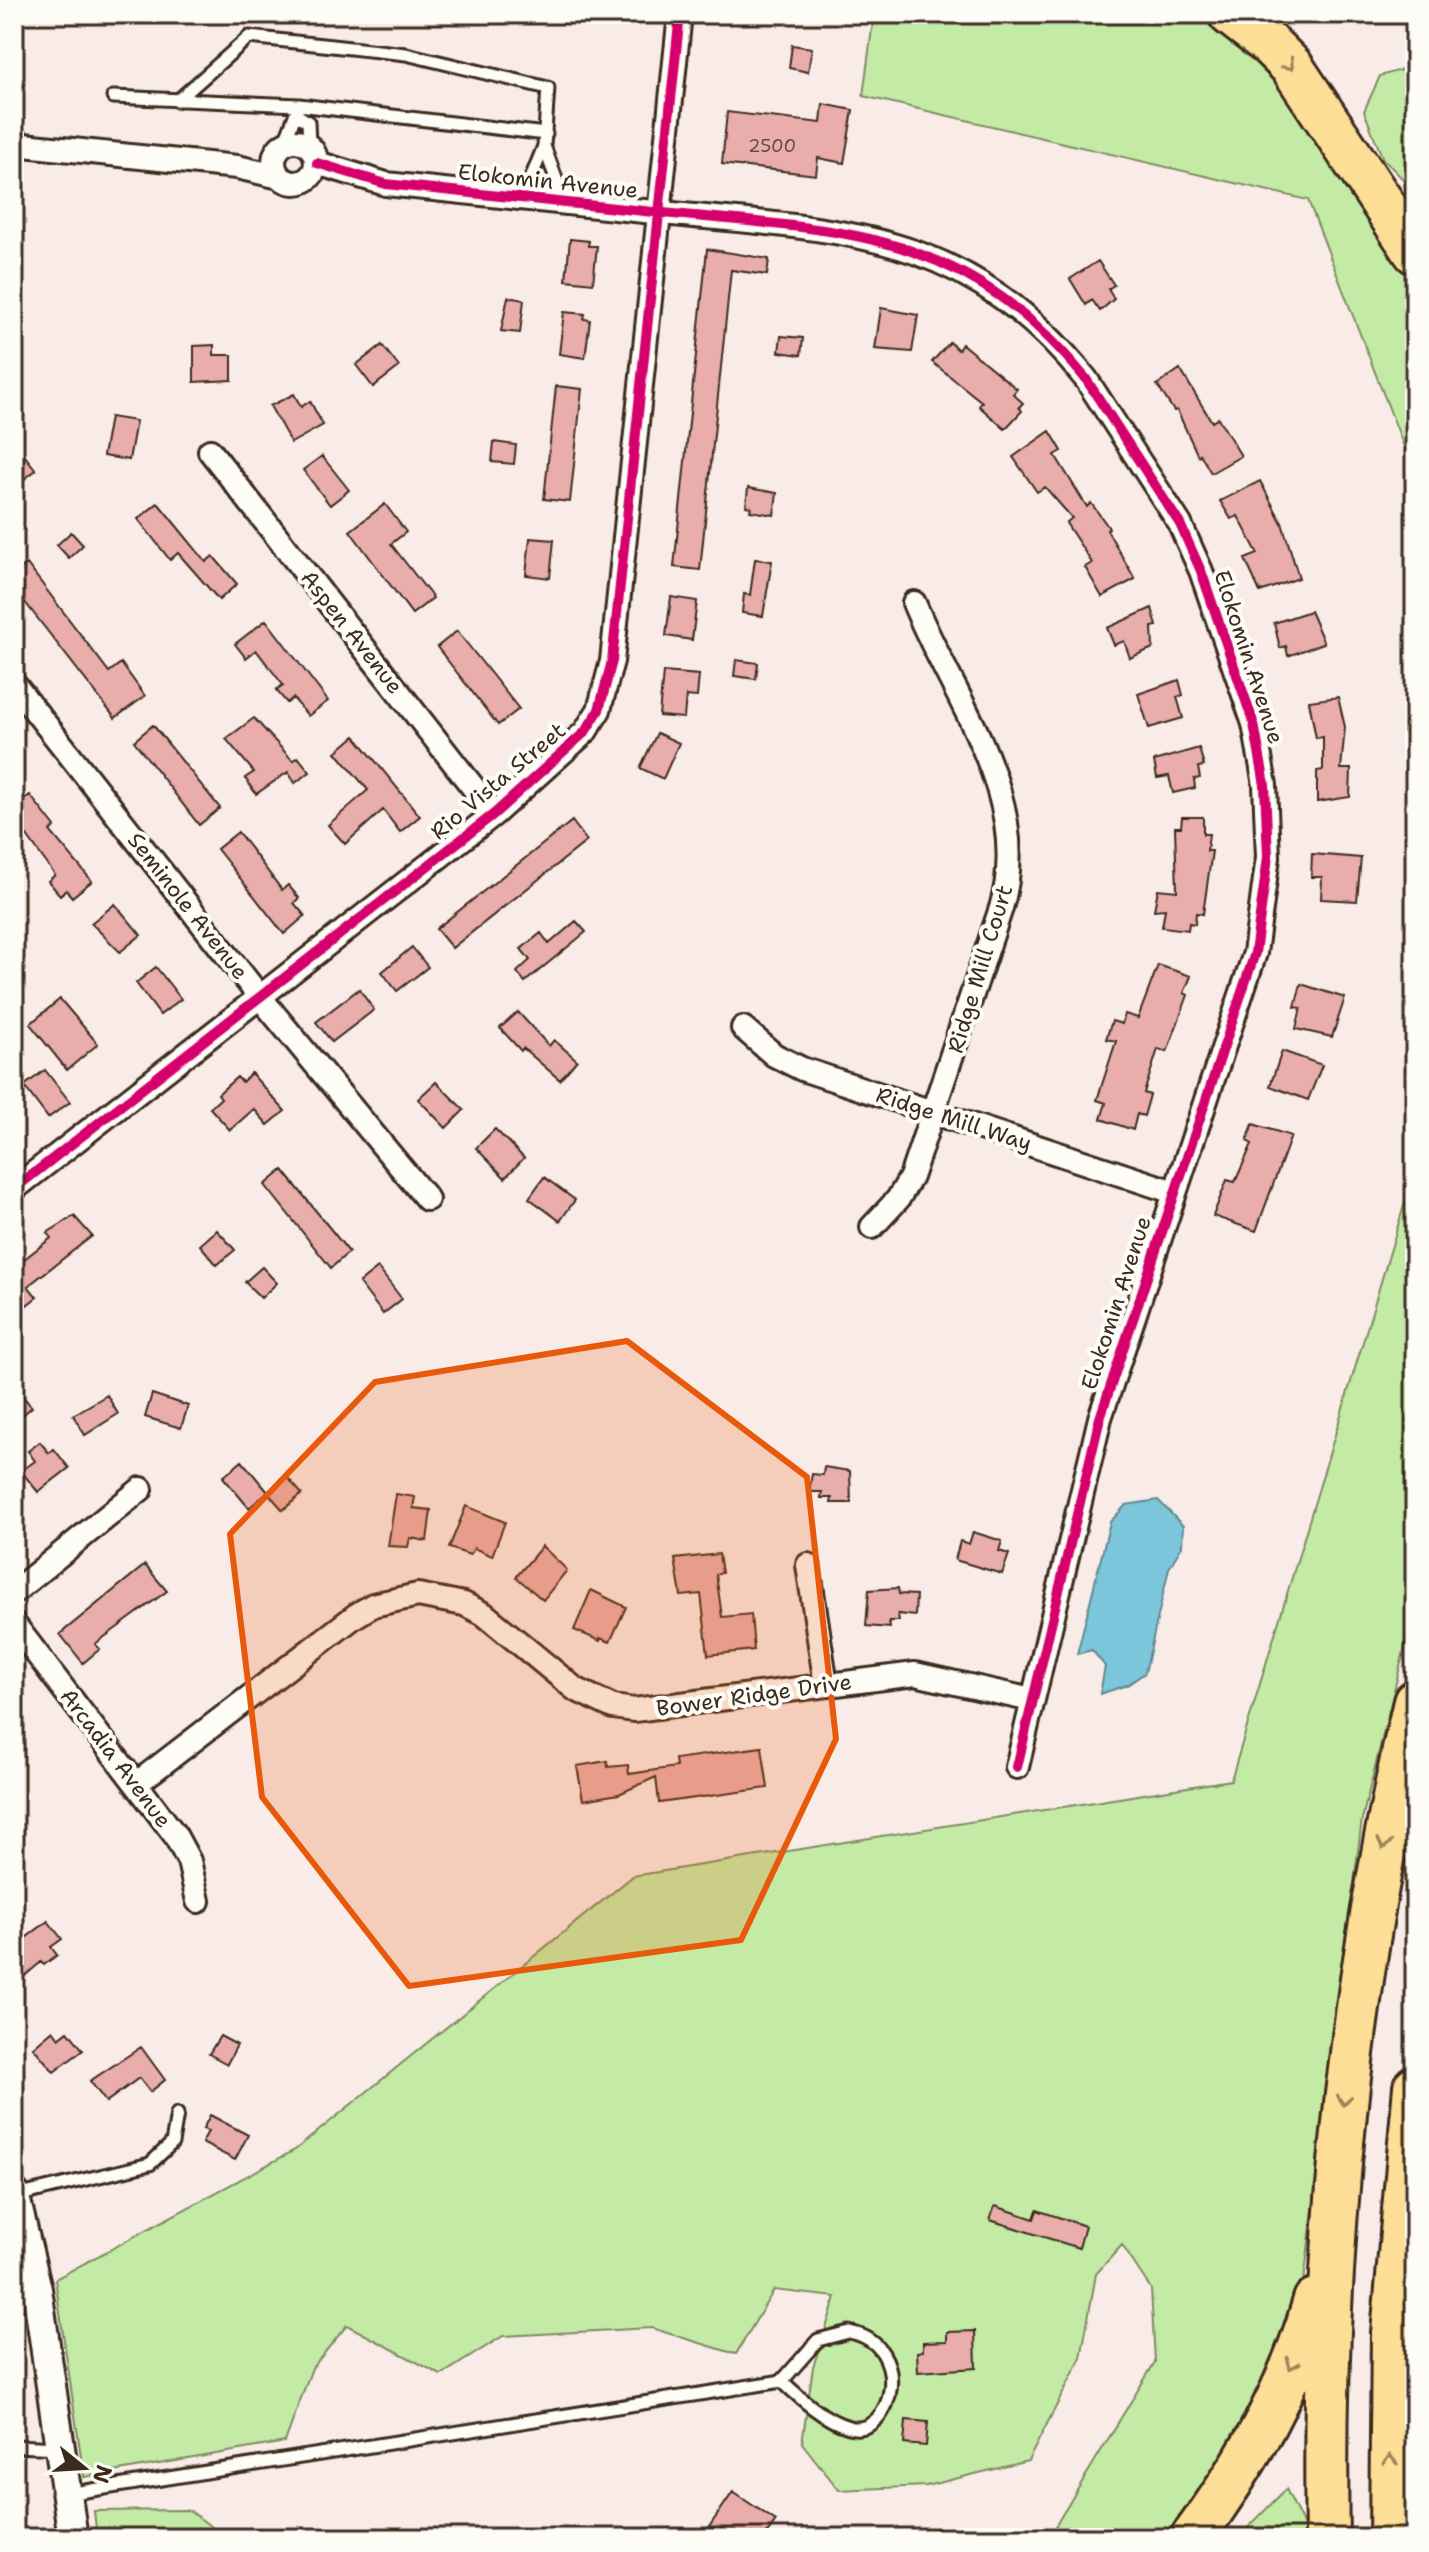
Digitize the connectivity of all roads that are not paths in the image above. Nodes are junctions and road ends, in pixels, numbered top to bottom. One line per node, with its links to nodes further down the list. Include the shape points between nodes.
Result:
1 (680, 14): 14 (street, Rio Vista Street)
2 (1230, 14): 15 (highway, one-way to 15, via 1300,77)
3 (113, 97): 4 (lane)
4 (177, 101): 5 (lane); 6 (lane, via 249,37 406,54 548,88)
5 (298, 110): 6 (lane); 8 (lane); 9 (lane, via 308,122)
6 (545, 140): 12 (lane); 13 (lane)
7 (14, 144): 10 (street)
8 (280, 150): 9 (street, via 297,141); 10 (street); 11 (street)
9 (313, 154): 11 (street, via 305,181); 12 (street, Elokomin Avenue, via 386,184)
10 (237, 167): 11 (street)
11 (280, 177)
12 (523, 198): 13 (street, Elokomin Avenue)
13 (565, 203): 14 (street, Elokomin Avenue)
14 (660, 213): 19 (street, Rio Vista Street, via 607,686 585,732); 24 (street, Elokomin Avenue, via 858,234 932,258 990,289 1043,329 1086,379 1190,544 1254,724 1265,785 1268,857 1255,953)
15 (1415, 252)
16 (210, 451): 19 (street, Aspen Avenue)
17 (914, 603): 22 (street, Ridge Mill Court, via 998,789 1011,845 1006,889)
18 (14, 684): 20 (street, Seminole Avenue)
19 (494, 814): 20 (street, Rio Vista Street)
20 (259, 996): 23 (street, Rio Vista Street); 25 (street, Seminole Avenue)
21 (743, 1028): 22 (street, Ridge Mill Way, via 774,1055 802,1069)
22 (935, 1113): 24 (street, Ridge Mill Way); 26 (street, Ridge Mill Court, via 905,1189)
23 (17, 1180)
24 (1174, 1192): 32 (street, Elokomin Avenue, via 1100,1418)
25 (427, 1199)
26 (872, 1227)
27 (141, 1489): 29 (street)
28 (808, 1565): 31 (street)
29 (14, 1592)
30 (14, 1624): 35 (street, Arcadia Avenue)
31 (826, 1685): 32 (street, Bower Ridge Drive, via 915,1674); 35 (street, Bower Ridge Drive, via 658,1710 613,1707 575,1689 484,1614 440,1597 406,1597 373,1605 355,1616)
32 (1032, 1700): 34 (street, Elokomin Avenue)
33 (1415, 1702): 40 (highway, one-way to 40, via 1352,2032)
34 (1017, 1767)
35 (136, 1784): 36 (street, Arcadia Avenue, via 183,1847)
36 (198, 1901)
37 (1415, 2087): 48 (highway, one-way to 37, via 1393,2333)
38 (177, 2114): 39 (lane, via 172,2143 150,2164)
39 (14, 2195): 43 (street, via 37,2289)
40 (1332, 2237): 46 (highway, one-way to 46, via 1304,2337 1266,2424); 47 (highway, via 1326,2349)
41 (782, 2381): 41 (lane, via 818,2340 849,2332 877,2343 890,2366 891,2384 880,2416 853,2428 816,2409); 44 (lane)
42 (14, 2446): 43 (lane)
43 (61, 2448): 44 (street)
44 (67, 2494): 45 (street)
45 (73, 2538)
46 (1192, 2538)
47 (1327, 2538)
48 (1391, 2538)

